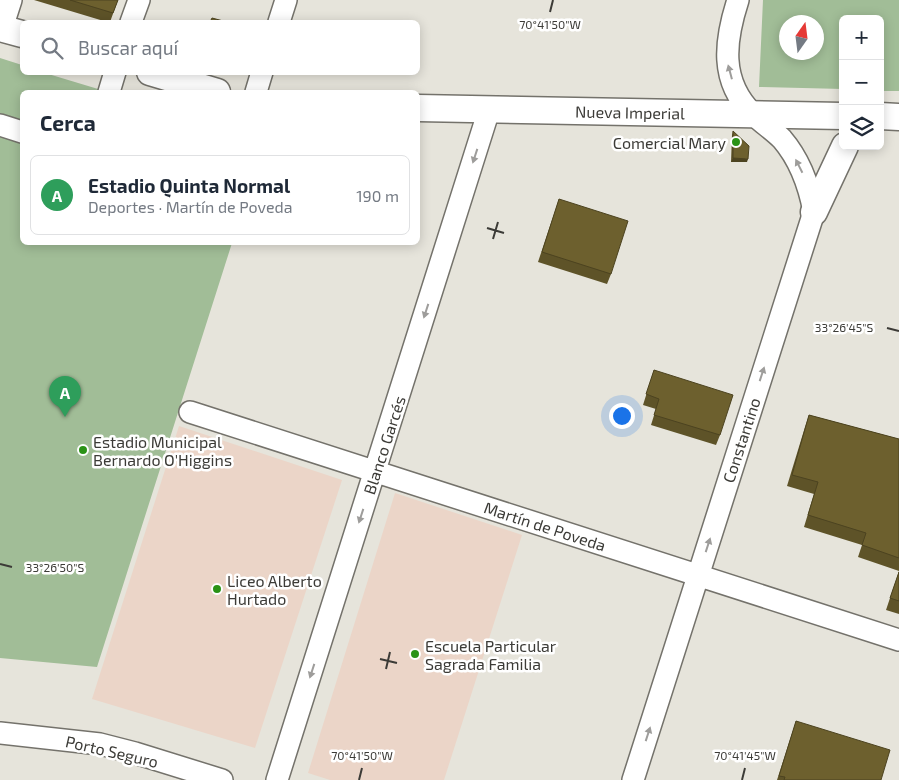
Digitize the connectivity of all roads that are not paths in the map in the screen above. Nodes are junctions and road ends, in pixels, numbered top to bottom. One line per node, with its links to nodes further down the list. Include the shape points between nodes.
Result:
1 (11, 0): 7 (street)
2 (139, 0): 5 (street)
3 (286, 0): 6 (street)
4 (738, 0): 16 (street, one-way to 4, via 735,88 728,62 728,34)
5 (132, 20)
6 (280, 20)
7 (8, 30)
8 (115, 75): 11 (street)
9 (160, 75): 12 (main road)
10 (261, 75): 13 (street)
11 (110, 90)
12 (210, 90)
13 (257, 90)
14 (420, 108): 15 (main road, Nueva Imperial)
15 (489, 110): 16 (main road, Nueva Imperial); 25 (street, Blanco Garcés, one-way to 25)
16 (753, 115): 17 (main road, Nueva Imperial); 23 (street, one-way to 16, via 810,192 794,157 778,135)
17 (839, 116)
18 (884, 116): 19 (main road)
19 (899, 117)
20 (0, 125): 21 (street)
21 (20, 131)
22 (843, 150): 23 (main road)
23 (814, 212): 26 (street, Constantino, one-way to 23)
24 (190, 412): 25 (street, Martín de Poveda)
25 (375, 471): 26 (street, Martín de Poveda); 30 (street, Blanco Garcés, one-way to 30)
26 (698, 576): 27 (street, Martín de Poveda); 31 (street, Constantino, one-way to 26)
27 (899, 640)
28 (0, 733): 29 (street, Porto Seguro, via 100,744)
29 (222, 780)
30 (278, 780)
31 (633, 780)

